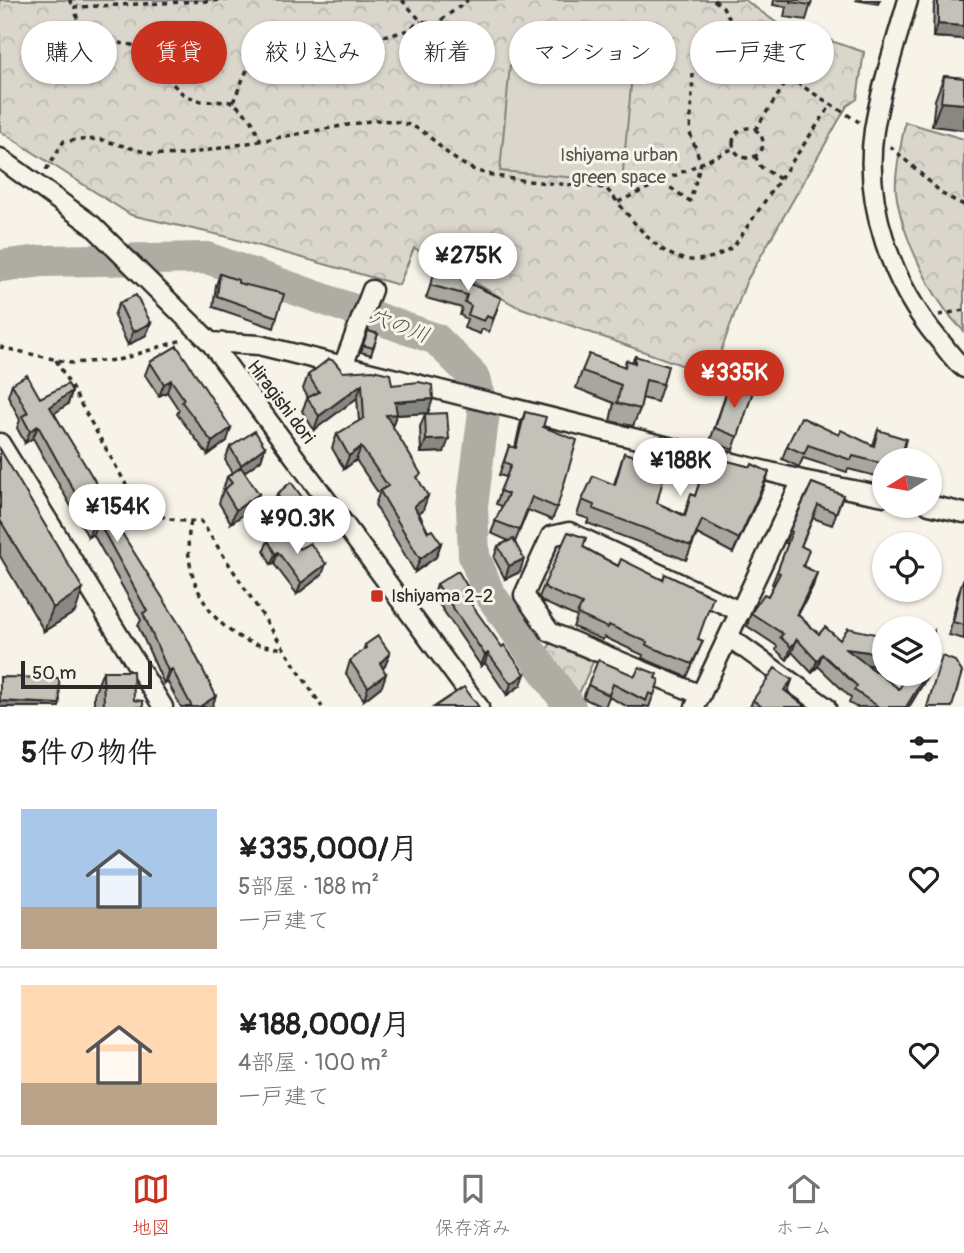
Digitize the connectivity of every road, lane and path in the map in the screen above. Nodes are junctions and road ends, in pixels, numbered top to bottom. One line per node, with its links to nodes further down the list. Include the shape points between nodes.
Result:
1 (69, 0): 8 (path)
2 (228, 0): 7 (path)
3 (402, 0): 9 (path)
4 (468, 0): 10 (path)
5 (715, 0): 11 (path)
6 (908, 0): 19 (street)
7 (151, 2): 8 (path)
8 (75, 7): 16 (path, via 86,38 132,45 184,94 201,101)
9 (421, 21)
10 (440, 21)
11 (731, 21)
12 (399, 32): 16 (path, via 274,51 250,64)
13 (692, 84): 24 (path, via 690,133)
14 (785, 84): 18 (path)
15 (798, 84): 17 (path)
16 (233, 102): 20 (path, via 251,119)
17 (831, 105): 19 (path); 25 (path)
18 (755, 130): 21 (path, via 745,128 737,133); 22 (path, via 762,145)
19 (874, 132): 29 (path, via 944,195); 36 (street, via 881,233 895,273 921,319)
20 (261, 141): 27 (path, via 182,155 152,154 87,137 64,141); 28 (path, via 393,120 414,124 469,167 497,175 606,188)
21 (734, 148): 22 (path, via 741,155); 24 (path)
22 (755, 156): 25 (path, via 761,167)
23 (2, 160): 27 (street, Hiragishi dori)
24 (701, 163): 26 (path); 26 (path, via 690,201)
25 (780, 179): 28 (path, via 734,246 716,258 678,259 655,247)
26 (662, 182): 28 (path)
27 (37, 184): 32 (street, Hiragishi dori, via 92,225)
28 (618, 202)
29 (964, 205)
30 (372, 290): 35 (street)
31 (182, 340): 34 (path, via 118,360)
32 (210, 342): 35 (street, via 259,345); 49 (street, Hiragishi dori)
33 (0, 347): 34 (path)
34 (56, 360): 42 (path, via 138,501 162,518)
35 (344, 366): 38 (street)
36 (964, 368)
37 (0, 443): 47 (street)
38 (802, 480): 39 (street); 43 (street)
39 (872, 494)
40 (942, 508): 41 (street)
41 (964, 513)
42 (191, 522): 45 (path, via 201,521); 45 (path, via 187,561 215,615 247,640)
43 (741, 612): 44 (street); 46 (street, via 569,532 551,536 524,595 550,632)
44 (729, 637): 46 (street); 50 (street)
45 (286, 649): 48 (path)
46 (698, 701)
47 (163, 707)
48 (322, 707)
49 (479, 707)
50 (826, 707)

